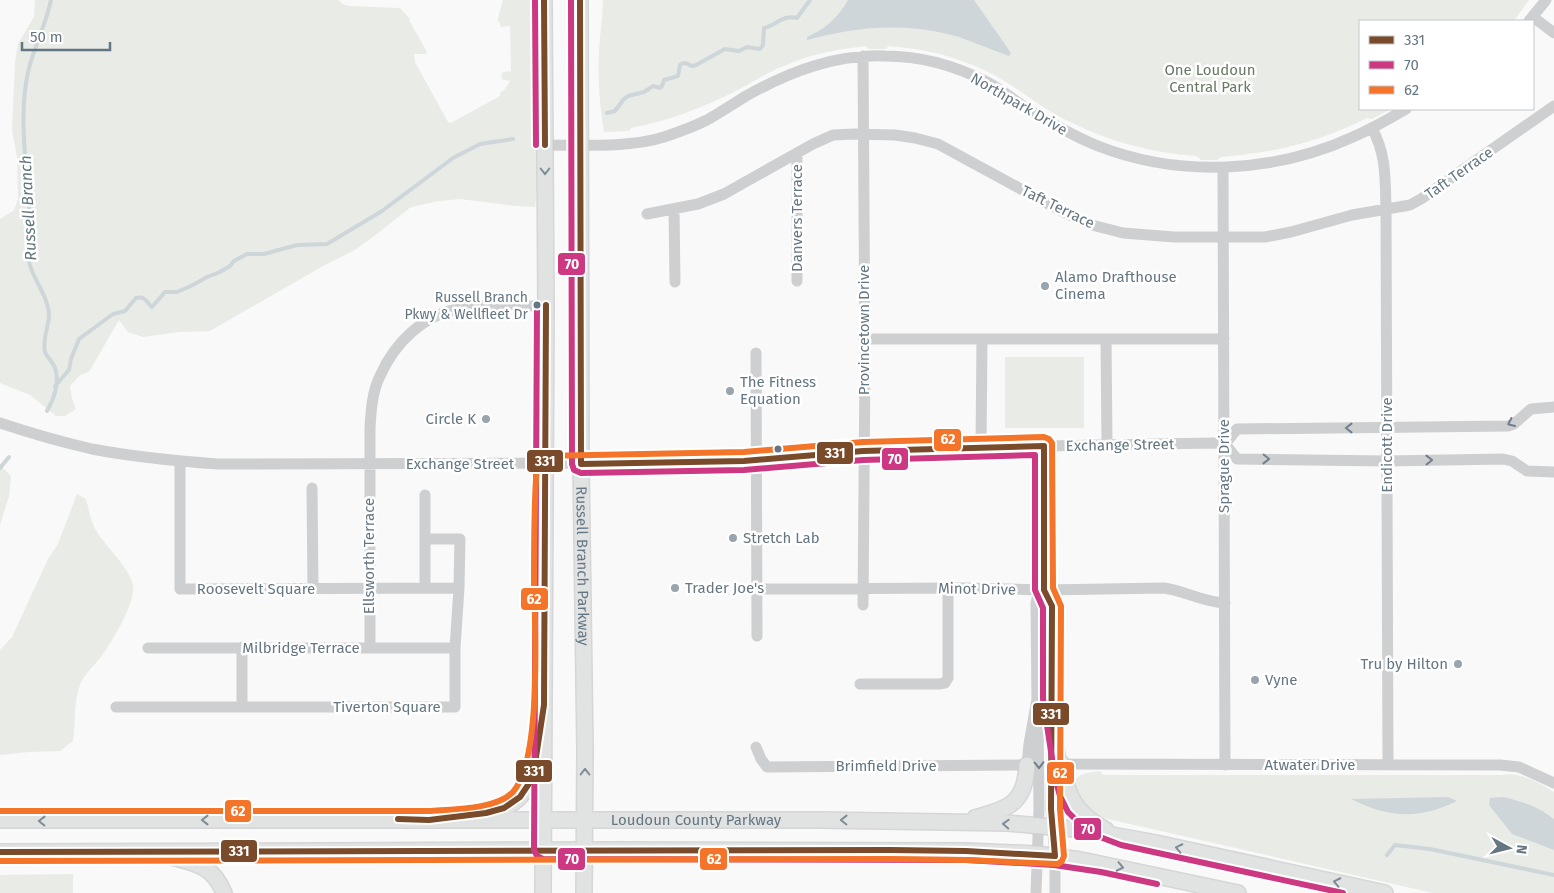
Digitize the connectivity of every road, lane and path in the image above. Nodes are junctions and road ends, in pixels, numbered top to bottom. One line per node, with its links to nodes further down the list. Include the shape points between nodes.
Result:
1 (544, 0): 13 (main road)
2 (580, 0): 12 (main road, Russell Branch Parkway)
3 (1546, 0): 4 (street)
4 (1531, 19)
5 (1534, 21): 6 (street)
6 (1554, 33)
7 (863, 56): 11 (street, Provincetown Drive); 12 (street, Northpark Drive, via 806,68 747,96 708,120 662,138); 15 (street, Northpark Drive, via 913,58 948,66 988,82 1070,134 1118,153 1169,164)
8 (1554, 106): 17 (street, Taft Terrace, via 1421,199)
9 (1404, 110): 10 (street, Northpark Drive)
10 (1372, 128): 15 (street, Northpark Drive, via 1301,156); 17 (street, Endicott Drive, via 1384,156)
11 (864, 134): 14 (street, Taft Terrace, via 833,135); 19 (street, Taft Terrace, via 915,138 938,144 1092,225 1123,233); 23 (street, Provincetown Drive)
12 (580, 145): 13 (street, Northpark Drive); 41 (main road, Russell Branch Parkway)
13 (545, 146): 22 (main road, one-way to 22)
14 (797, 154): 16 (street, Taft Terrace, via 724,194); 21 (street, Danvers Terrace)
15 (1223, 168): 19 (street, Sprague Drive)
16 (674, 209): 18 (street, Taft Terrace); 20 (street)
17 (1386, 210): 19 (street, Taft Terrace, via 1265,237); 30 (street, Endicott Drive)
18 (647, 214)
19 (1223, 237): 26 (street, Sprague Drive)
20 (675, 282)
21 (797, 282)
22 (546, 306): 39 (street, Ellsworth Terrace, via 460,308 430,318 414,329 392,354 380,376 372,407); 40 (main road)
23 (864, 339): 24 (street); 35 (street, Provincetown Drive)
24 (982, 339): 25 (street); 34 (street)
25 (1106, 339): 26 (street); 32 (street)
26 (1224, 339): 31 (street, Sprague Drive)
27 (756, 353): 36 (street)
28 (1554, 407): 30 (street, one-way to 30, via 1530,409 1508,426)
29 (0, 423): 38 (street, Exchange Street, via 93,449)
30 (1387, 428): 31 (street, one-way to 31, via 1237,429); 37 (street, Endicott Drive)
31 (1225, 444): 32 (street, Exchange Street); 37 (street, one-way to 37, via 1237,459); 54 (street, Sprague Drive)
32 (1107, 445): 33 (street, Exchange Street)
33 (1044, 446): 34 (street, Exchange Street); 53 (street)
34 (981, 447): 35 (street, Exchange Street)
35 (863, 451): 36 (street, Exchange Street); 48 (street, Provincetown Drive)
36 (756, 460): 41 (street, Exchange Street); 52 (street)
37 (1387, 460): 42 (street, one-way to 42, via 1502,459 1512,461 1527,471); 71 (street, Endicott Drive)
38 (180, 461): 39 (street, Exchange Street, via 246,465); 50 (street, Roosevelt Square, via 180,589)
39 (369, 464): 40 (street, Exchange Street); 51 (street, Ellsworth Terrace)
40 (545, 464): 41 (street, Exchange Street); 64 (main road)
41 (580, 464): 75 (main road, Russell Branch Parkway, one-way to 41)
42 (1554, 472)
43 (312, 488): 50 (street)
44 (425, 495): 45 (street)
45 (425, 539): 46 (street); 47 (street, Tiverton Square, via 460,539)
46 (425, 588): 47 (street, Roosevelt Square); 51 (street, Roosevelt Square)
47 (459, 588): 60 (street, Tiverton Square)
48 (864, 588): 49 (street, Minot Drive); 52 (street, Minot Drive); 55 (street, Provincetown Drive)
49 (948, 588): 53 (street, Minot Drive); 61 (street, via 948,678 944,683)
50 (313, 589): 51 (street, Roosevelt Square)
51 (370, 589): 59 (street, Ellsworth Terrace)
52 (757, 589): 56 (street)
53 (1044, 590): 54 (street, Minot Drive, via 1164,588 1210,602); 62 (street, via 1052,606); 63 (street, via 1037,599)
54 (1225, 603): 70 (street, Sprague Drive)
55 (863, 604)
56 (757, 636)
57 (148, 648): 58 (street, Milbridge Terrace)
58 (242, 648): 59 (street, Milbridge Terrace); 66 (street)
59 (370, 648): 60 (street, Milbridge Terrace)
60 (455, 648): 66 (street, Tiverton Square, via 455,707)
61 (860, 684)
62 (1052, 698): 69 (street); 78 (street, via 1051,809)
63 (1037, 699): 68 (street); 78 (street, one-way to 78)
64 (544, 705): 74 (main road, via 534,770 520,797 497,810); 76 (main road)
65 (116, 707): 66 (street, Tiverton Square)
66 (242, 707)
67 (756, 747): 68 (street, Brimfield Drive, via 767,767)
68 (1027, 764): 77 (main road, via 1024,787 1011,805)
69 (1062, 764): 70 (street, Atwater Drive); 79 (main road, via 1068,793 1075,807 1086,818)
70 (1225, 765): 71 (street, Atwater Drive)
71 (1388, 765): 72 (street, Atwater Drive, via 1519,767)
72 (1554, 783)
73 (0, 820): 74 (main road, Loudoun County Parkway, one-way to 73)
74 (428, 820): 76 (main road, Loudoun County Parkway)
75 (584, 820): 76 (main road, Loudoun County Parkway); 77 (main road, Loudoun County Parkway, one-way to 75); 81 (main road, Russell Branch Parkway)
76 (544, 821): 80 (main road)
77 (959, 822): 78 (main road, Loudoun County Parkway, one-way to 77)
78 (1046, 826): 79 (main road, Loudoun County Parkway); 84 (street); 85 (street)
79 (1124, 837): 92 (main road, Loudoun County Parkway, one-way to 79)
80 (543, 850): 81 (main road, Loudoun County Parkway); 83 (main road, Loudoun County Parkway); 87 (main road)
81 (584, 850): 84 (main road, Loudoun County Parkway, via 899,850); 88 (main road, Russell Branch Parkway)
82 (0, 852): 83 (main road, Loudoun County Parkway)
83 (149, 852): 86 (main road, via 198,864 216,876)
84 (1038, 854): 85 (main road, Loudoun County Parkway); 89 (street)
85 (1055, 856): 90 (street); 91 (main road, Loudoun County Parkway, one-way to 91, via 1103,863)
86 (224, 893)
87 (542, 893)
88 (584, 893)
89 (1036, 893)
90 (1055, 893)
91 (1238, 893)
92 (1385, 893)

